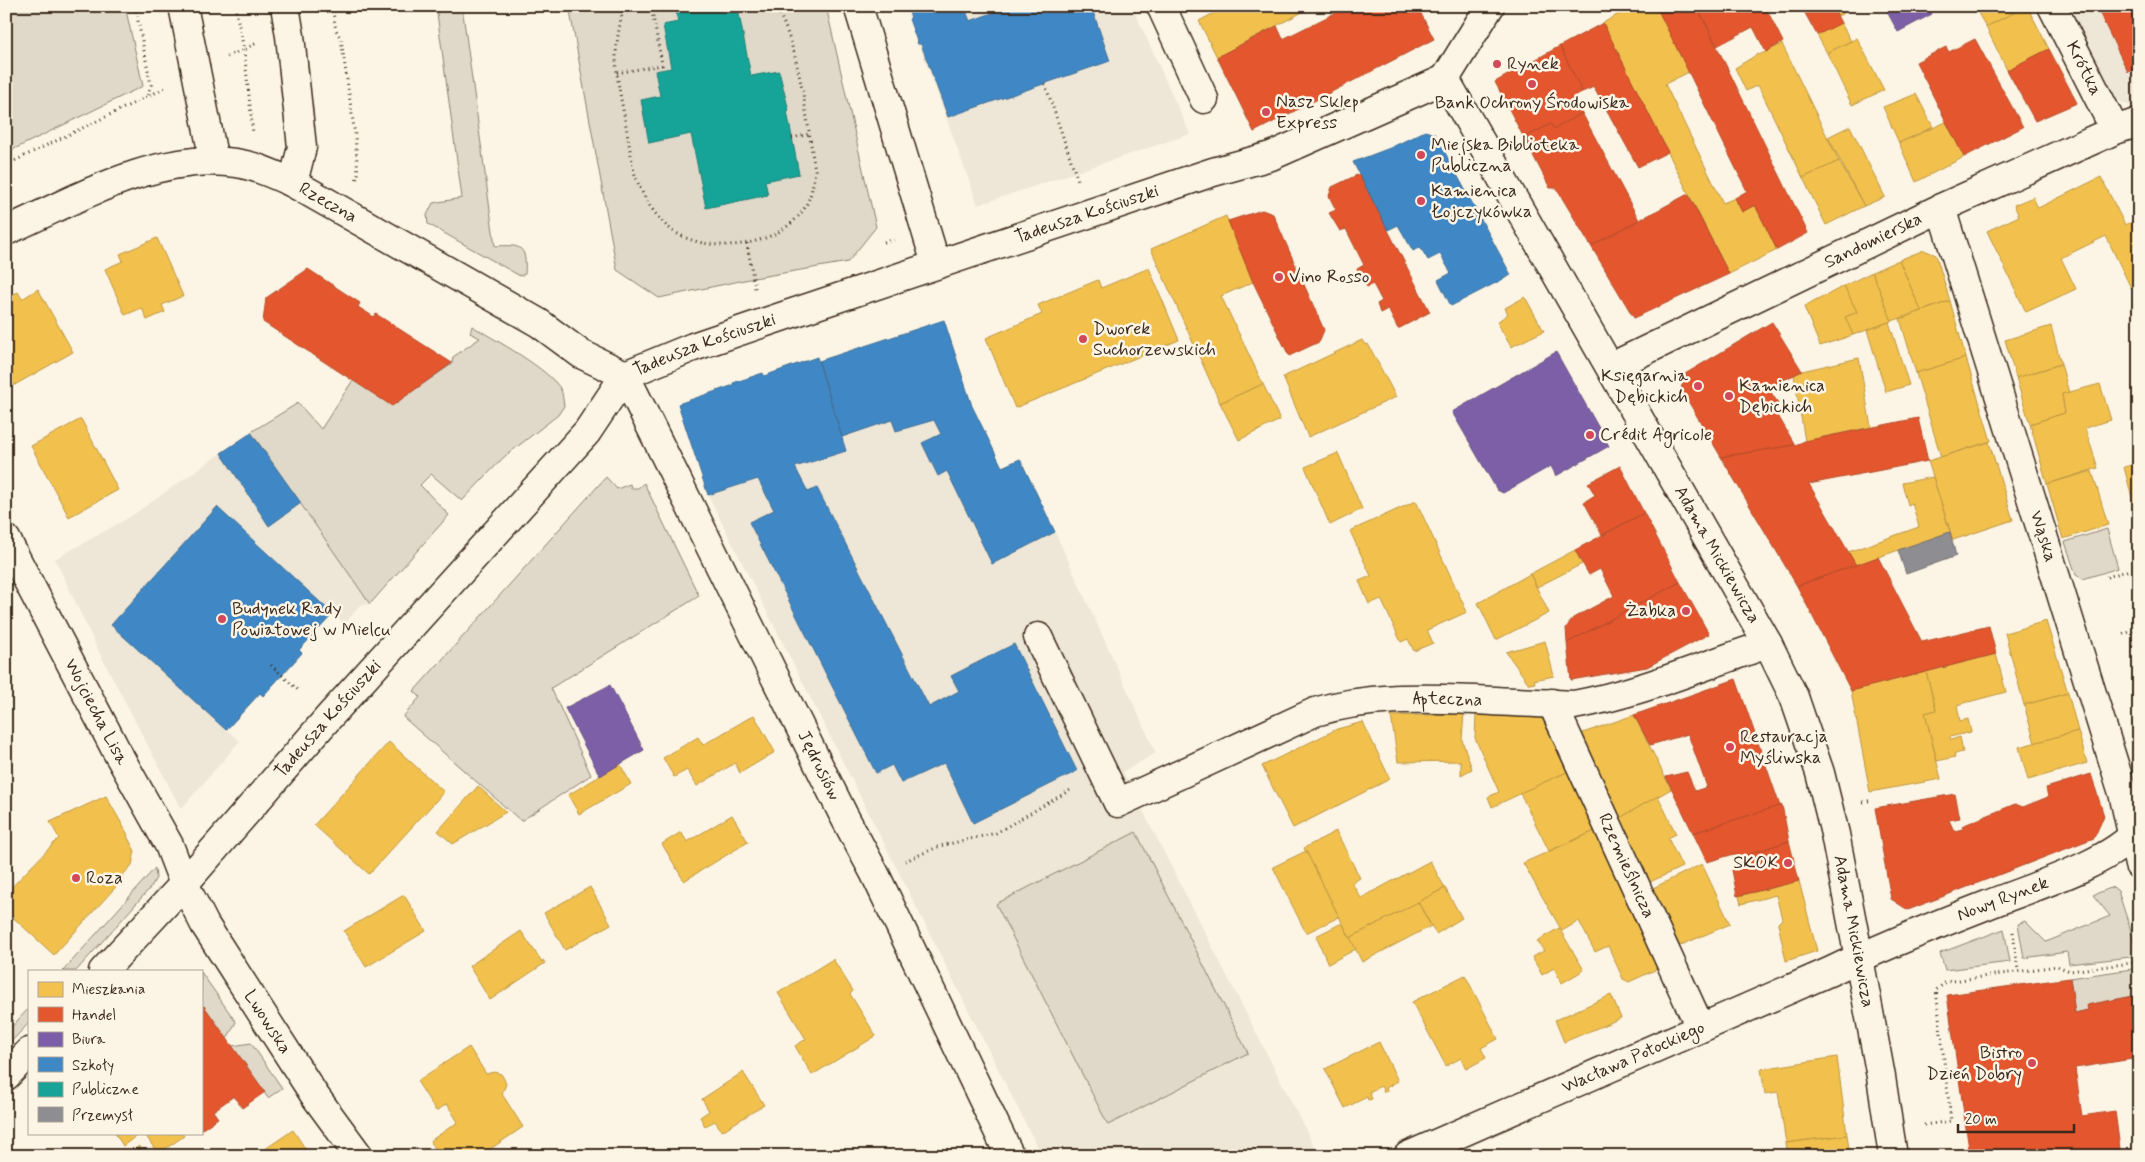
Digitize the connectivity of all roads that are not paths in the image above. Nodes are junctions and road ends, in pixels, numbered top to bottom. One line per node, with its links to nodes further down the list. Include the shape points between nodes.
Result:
1 (183, 6): 10 (street)
2 (284, 6): 11 (street, via 302,147)
3 (858, 6): 14 (street)
4 (1161, 6): 8 (street)
5 (1490, 6): 7 (street)
6 (2052, 6): 9 (street, Krótka)
7 (1444, 79): 14 (street, Tadeusza Kościuszki, via 1271,156 1213,172); 15 (street, Adama Mickiewicza)
8 (1204, 99)
9 (2127, 126): 12 (street, Sandomierska)
10 (214, 161): 11 (street, Rzeczna, via 237,163); 13 (street, Rzeczna, via 148,170)
11 (293, 183): 16 (street, Rzeczna, via 539,323 581,354)
12 (1941, 208): 15 (street, Sandomierska); 21 (street, Wąska)
13 (6, 231)
14 (936, 264): 16 (street, Tadeusza Kościuszki, via 693,347)
15 (1611, 367): 19 (street, Adama Mickiewicza)
16 (625, 376): 23 (street, Tadeusza Kościuszki, via 587,432 329,717); 30 (street, Jędrusiów, via 875,874)
17 (6, 539): 23 (street, Wojciecha Lisa, via 169,845)
18 (1038, 637): 20 (street, Apteczna, via 1118,803 1315,712 1339,704 1418,698)
19 (1768, 644): 20 (street, Apteczna, via 1597,701 1574,705); 24 (street, Adama Mickiewicza, via 1794,697 1820,772)
20 (1552, 703): 26 (street, Rzemieślnicza)
21 (2136, 833): 22 (street, Wąska); 24 (street, Nowy Rynek, via 2098,861)
22 (2139, 865)
23 (184, 884): 25 (street, Tadeusza Kościuszki); 29 (street, Lwowska, via 210,933 315,1096)
24 (1859, 958): 26 (street, Wacława Potockiego); 32 (street, Adama Mickiewicza)
25 (105, 970)
26 (1700, 1027): 31 (street, Wacława Potockiego)
27 (28, 1053): 28 (street)
28 (6, 1076)
29 (359, 1156)
30 (1010, 1156)
31 (1408, 1156)
32 (1893, 1156)

